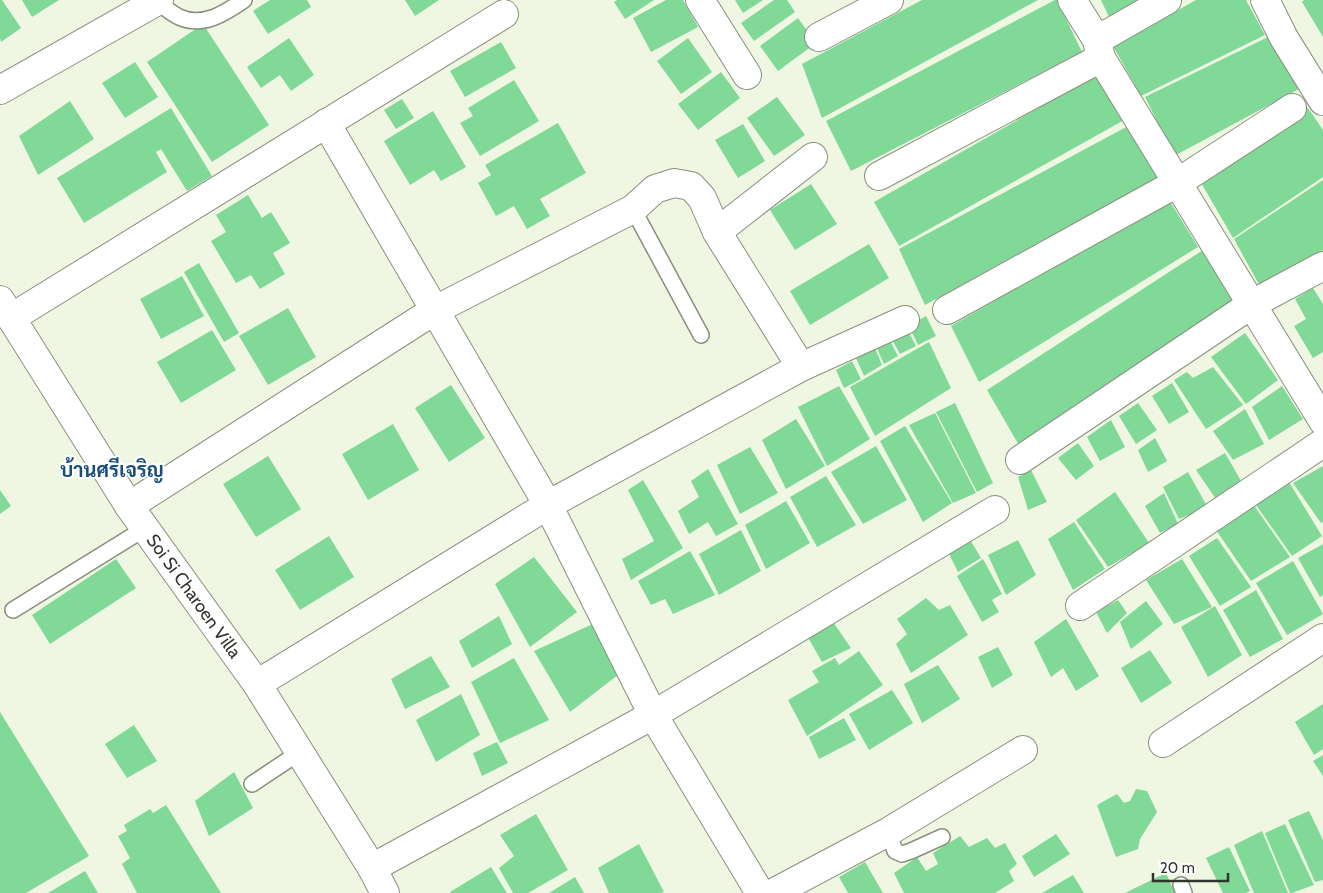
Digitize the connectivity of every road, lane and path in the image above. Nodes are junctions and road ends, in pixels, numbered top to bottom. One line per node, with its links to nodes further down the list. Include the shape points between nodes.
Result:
1 (244, 0): 7 (lane, via 209,20 195,21 179,17)
2 (700, 0): 11 (street)
3 (889, 0): 9 (street)
4 (1072, 0): 10 (street)
5 (1167, 0): 10 (street)
6 (1265, 0): 13 (street)
7 (157, 1): 12 (street)
8 (504, 14): 15 (street)
9 (819, 37)
10 (1099, 49): 17 (street); 18 (street)
11 (747, 75)
12 (0, 90)
13 (1323, 101)
14 (1292, 108): 18 (street)
15 (326, 124): 23 (street); 24 (street)
16 (813, 157): 20 (street)
17 (879, 176)
18 (1177, 183): 22 (street); 25 (street)
19 (633, 208): 20 (street, via 655,189 674,183 690,186 702,198); 24 (street); 27 (lane)
20 (717, 232): 28 (street)
21 (1323, 266): 22 (street)
22 (1252, 304): 29 (street); 31 (street)
23 (5, 309): 33 (street, Soi Si Charoen Villa)
24 (435, 310): 32 (street); 33 (street)
25 (947, 310)
26 (905, 320): 28 (street)
27 (701, 335)
28 (801, 367): 32 (street)
29 (1323, 421)
30 (1323, 443): 36 (street)
31 (1020, 460)
32 (548, 505): 39 (street); 40 (street)
33 (129, 506): 35 (street, Soi Si Charoen Villa)
34 (995, 510): 40 (street)
35 (144, 528): 37 (lane); 39 (street, Soi Si Charoen Villa)
36 (1080, 606)
37 (13, 610)
38 (1323, 638): 41 (street)
39 (257, 684): 43 (street, Soi Si Charoen Villa)
40 (653, 715): 47 (street); 49 (street)
41 (1163, 743)
42 (1023, 750): 45 (street)
43 (300, 752): 44 (lane); 47 (street, Soi Si Charoen Villa)
44 (252, 784)
45 (888, 832): 46 (lane, via 895,851 902,854); 50 (street)
46 (942, 837)
47 (372, 868): 48 (street, Soi Si Charoen Villa)
48 (385, 893)
49 (760, 893)
50 (773, 893)

